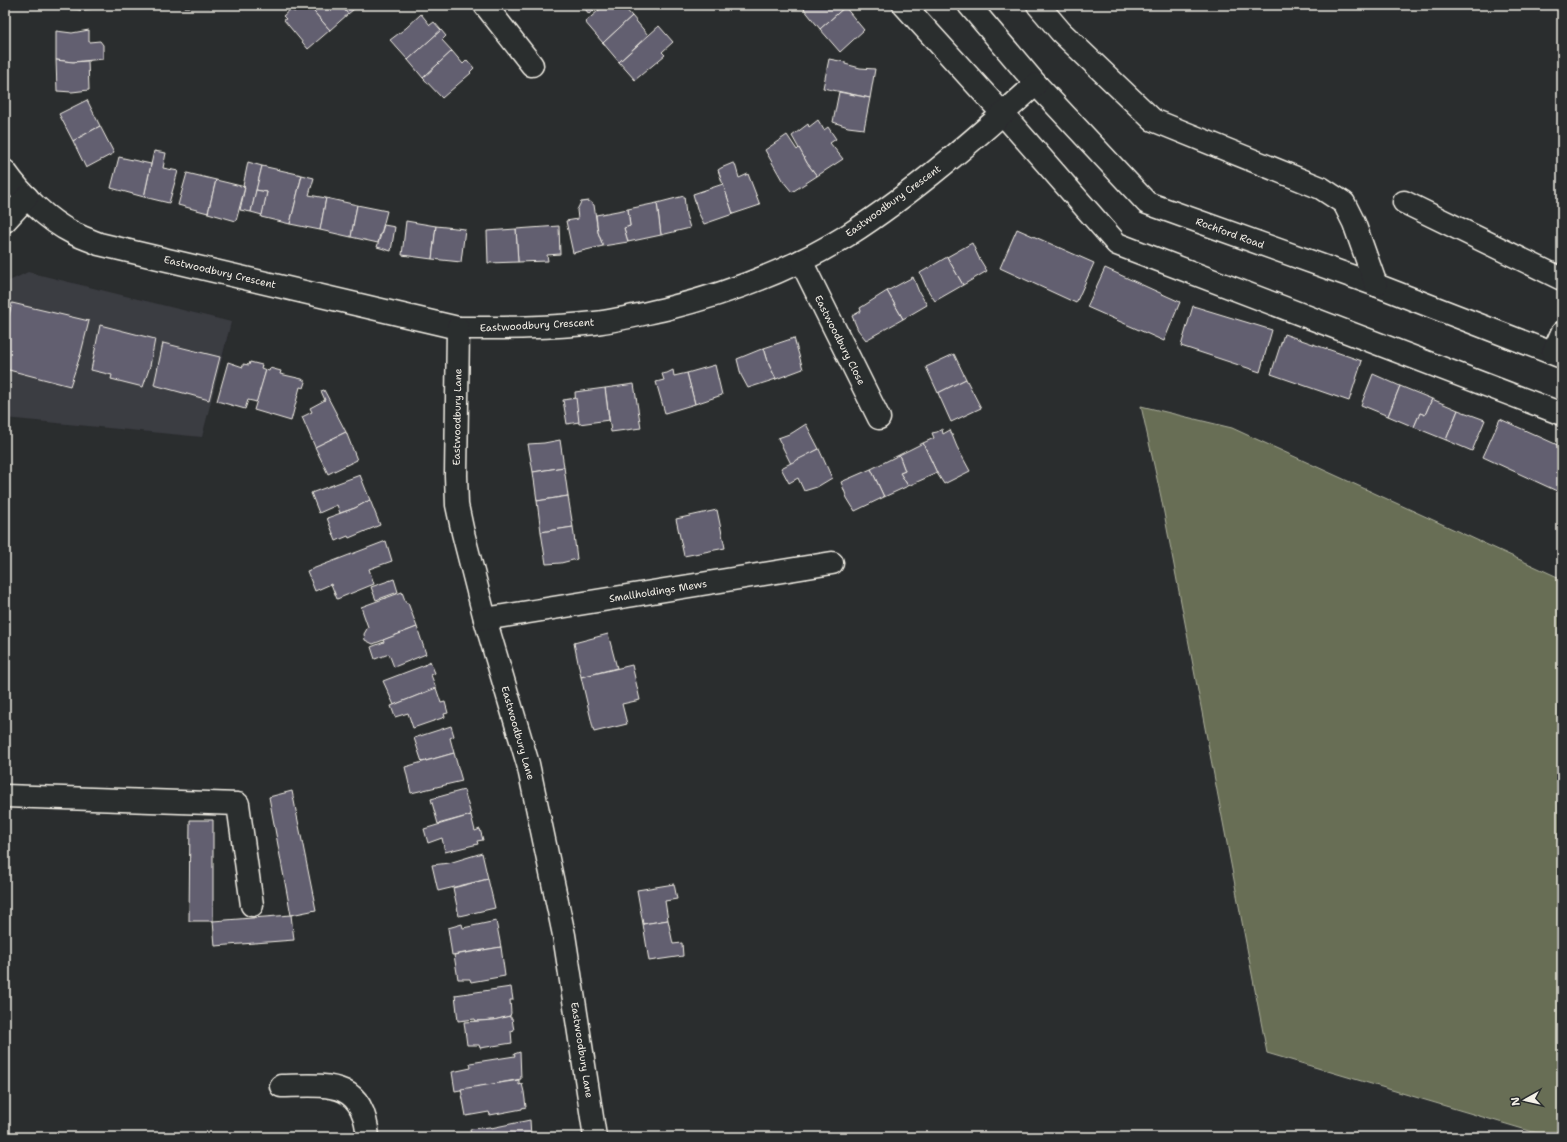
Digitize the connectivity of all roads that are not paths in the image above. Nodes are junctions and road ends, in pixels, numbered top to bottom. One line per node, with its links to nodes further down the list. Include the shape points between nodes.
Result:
1 (485, 5): 5 (street)
2 (904, 5): 7 (street)
3 (969, 5): 6 (street, Rochford Road)
4 (1038, 5): 14 (street, via 1061,32 1153,120 1321,188 1344,203 1354,223)
5 (532, 65)
6 (1036, 84): 7 (street, Eastwoodbury Crescent); 14 (street, Rochford Road, via 1147,203)
7 (1002, 114): 12 (street, Eastwoodbury Crescent, via 891,205 848,235); 18 (street, via 1117,244)
8 (5, 171): 9 (street, Eastwoodbury Crescent)
9 (27, 197): 11 (street); 15 (street, Eastwoodbury Crescent, via 49,218 72,233 99,244)
10 (1404, 202): 13 (street)
11 (5, 221)
12 (801, 261): 15 (street, Eastwoodbury Crescent, via 727,291 635,316 588,324); 19 (street, Eastwoodbury Close)
13 (1562, 279)
14 (1376, 285): 17 (street, Rochford Road)
15 (458, 328): 21 (street, Eastwoodbury Lane, via 457,505)
16 (1562, 333): 17 (street)
17 (1558, 355)
18 (1562, 414)
19 (879, 418)
20 (832, 563): 21 (street, Smallholdings Mews)
21 (485, 619): 26 (street, Eastwoodbury Lane, via 528,764 564,935)
22 (5, 796): 23 (street, via 238,804)
23 (252, 905)
24 (281, 1086): 25 (street, via 323,1085 354,1096 362,1108)
25 (368, 1137)
26 (595, 1137)

